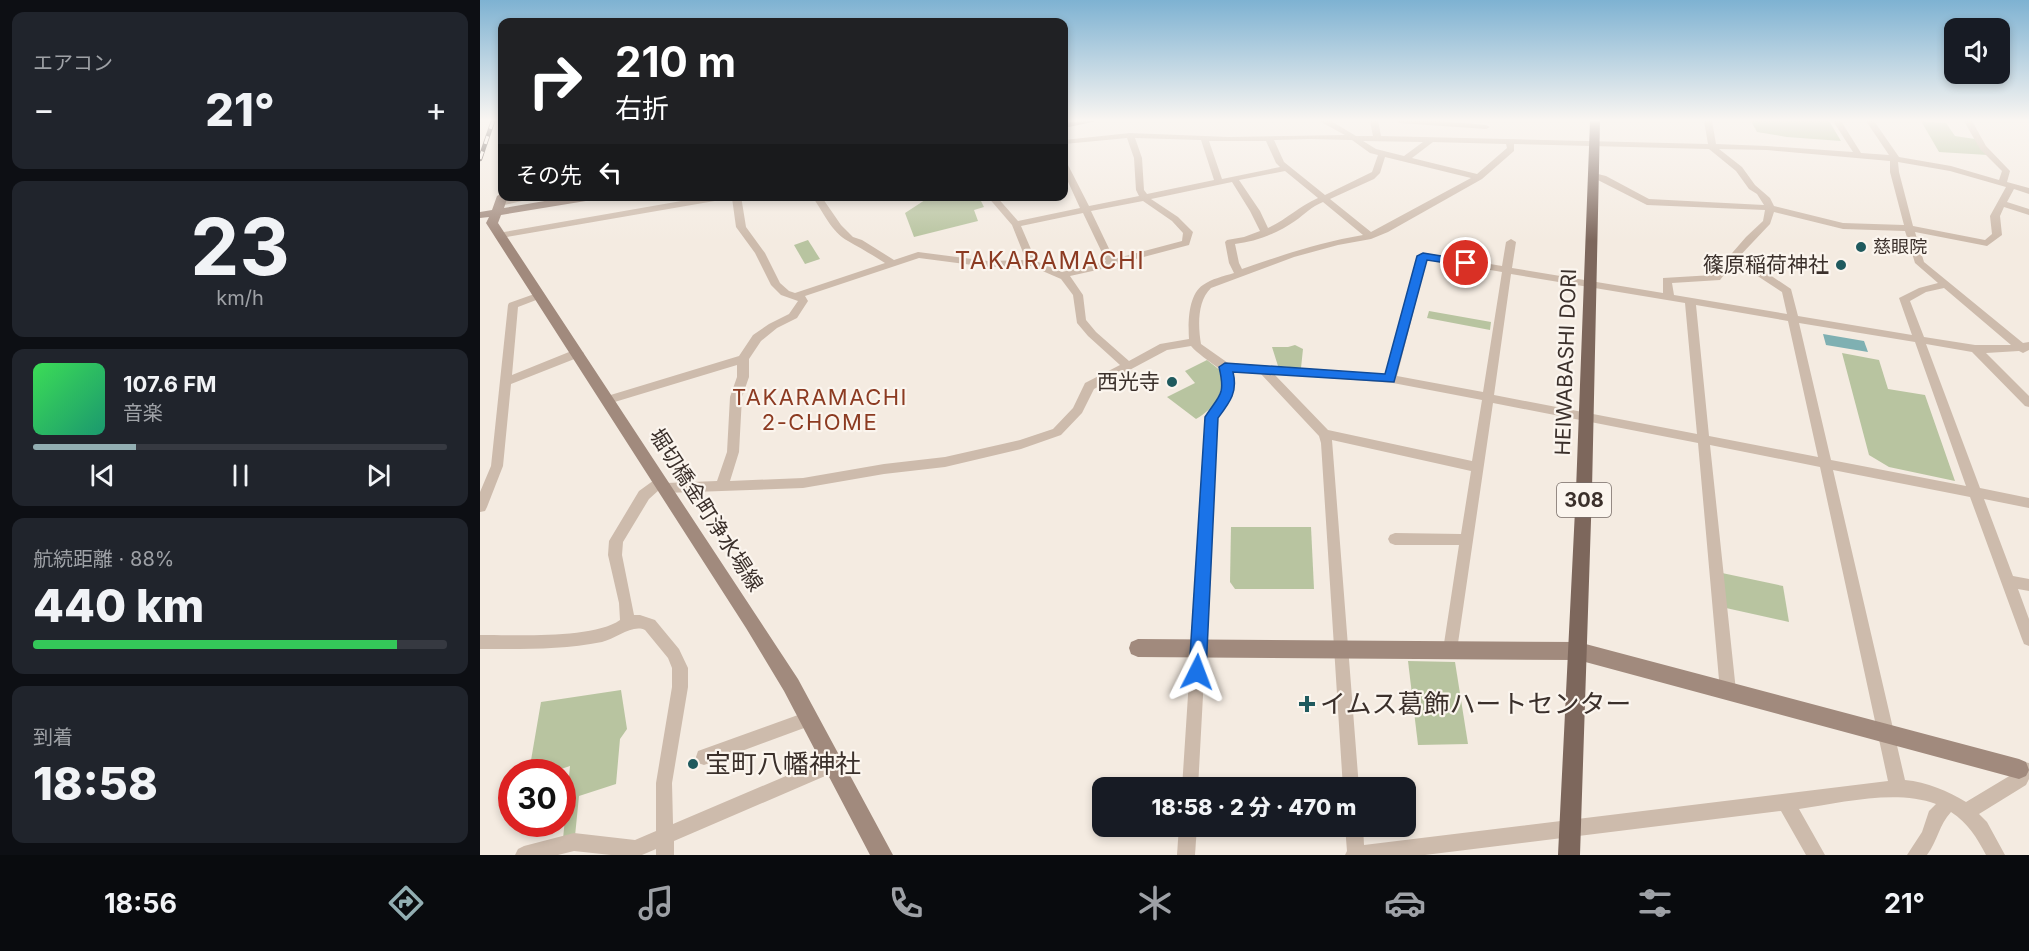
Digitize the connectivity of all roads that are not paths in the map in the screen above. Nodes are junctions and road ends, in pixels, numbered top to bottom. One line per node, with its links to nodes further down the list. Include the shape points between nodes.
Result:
1 (1138, 161): 20 (street, via 1138,183)
2 (1212, 161): 17 (street)
3 (1279, 161): 12 (street)
4 (1380, 161): 21 (street, via 1371,177)
5 (1413, 161): 15 (street)
6 (1497, 161): 15 (street)
7 (1594, 161): 14 (main road, HEIWABASHI DORI / 308)
8 (1729, 161): 30 (street)
9 (1893, 161): 34 (street)
10 (1909, 161): 18 (street)
11 (1996, 161): 18 (street, via 2006,171)
12 (1287, 168): 16 (street); 21 (street)
13 (1068, 173): 31 (street)
14 (1594, 176): 30 (street, via 1647,202); 46 (main road, HEIWABASHI DORI / 308)
15 (1479, 177): 37 (street)
16 (1234, 179): 17 (street); 35 (street)
17 (1219, 183): 20 (street)
18 (2007, 185): 19 (street); 28 (street)
19 (2029, 191)
20 (1148, 197): 31 (street); 42 (street, via 1188,232 1186,243)
21 (1324, 198): 35 (street); 37 (street)
22 (519, 201): 29 (street)
23 (551, 201): 29 (street)
24 (700, 201): 36 (street)
25 (737, 201): 49 (street, via 741,227 776,285)
26 (820, 201): 40 (street, via 850,239)
27 (996, 201): 33 (street)
28 (2003, 204): 32 (street); 34 (street, via 1995,216 1997,235 1987,243)
29 (494, 207): 36 (street, 堀切橋金町浄水場線, via 492,223)
30 (1770, 207): 34 (street, via 1843,226); 41 (street, via 1767,222)
31 (1086, 210): 33 (street); 42 (street)
32 (2029, 212)
33 (1016, 224): 39 (street)
34 (1908, 228): 47 (street, via 1920,264)
35 (1265, 232): 44 (street, via 1230,242)
36 (501, 235): 48 (street, 堀切橋金町浄水場線)
37 (1370, 236): 44 (street, via 1300,252)
38 (1511, 242): 43 (street)
39 (1032, 262): 40 (street, via 988,264 918,255); 45 (street)
40 (892, 263): 49 (street)
41 (1731, 263): 50 (street, via 1716,278 1667,280); 52 (street, via 1760,273 1787,291)
42 (1112, 264): 45 (street)
43 (1506, 270): 46 (street); 62 (street, via 1423,256); 64 (street)
44 (1240, 274): 54 (street, via 1202,289 1194,314)
45 (1063, 275): 59 (street, via 1078,295 1081,321)
46 (1591, 285): 50 (street); 67 (main road, HEIWABASHI DORI / 308)
47 (1944, 285): 53 (street, via 1904,298); 56 (street)
48 (540, 295): 57 (street, 堀切橋金町浄水場線); 63 (street, via 513,305)
49 (796, 296): 58 (street, via 803,301 797,313 765,331)
50 (1669, 297): 51 (street)
51 (1690, 301): 52 (street); 69 (street)
52 (1794, 319): 53 (street); 70 (street)
53 (1918, 339): 55 (street); 74 (street)
54 (1194, 342): 59 (street, via 1164,347); 60 (street)
55 (1975, 349): 56 (street); 66 (street)
56 (2027, 349)
57 (578, 353): 63 (street); 65 (street, 堀切橋金町浄水場線)
58 (743, 359): 65 (street); 73 (street, via 733,452)
59 (1128, 366): 73 (street, via 1089,386 1078,410 1057,432 1021,444 945,462 803,483)
60 (1225, 367): 61 (street); 85 (street, via 1229,380 1227,397 1212,417)
61 (1263, 369): 62 (street); 68 (street)
62 (1390, 379): 64 (street)
63 (507, 381): 76 (street, via 496,466)
64 (1488, 397): 67 (street); 71 (street)
65 (608, 400): 72 (street, 堀切橋金町浄水場線)
66 (2029, 404)
67 (1585, 417): 69 (street); 88 (main road, HEIWABASHI DORI / 308)
68 (1324, 434): 71 (street); 86 (street)
69 (1704, 440): 70 (street); 89 (street)
70 (1827, 465): 74 (street); 91 (street)
71 (1476, 467): 78 (street)
72 (663, 484): 73 (street); 81 (street, via 644,495 616,541 615,555); 90 (street, 堀切橋金町浄水場線, via 752,621)
73 (722, 485)
74 (1976, 494): 75 (street); 79 (street)
75 (2029, 503)
76 (480, 507)
77 (1395, 539): 78 (street)
78 (1466, 540): 87 (street)
79 (2007, 581): 80 (street); 82 (street)
80 (2029, 585)
81 (628, 622): 83 (street, via 615,632 596,635); 102 (street, via 650,625 674,654 680,668 664,783)
82 (2029, 639)
83 (480, 642)
84 (1138, 648): 85 (street)
85 (1199, 649): 86 (street); 95 (street)
86 (1341, 650): 87 (street); 96 (street)
87 (1450, 650): 88 (street)
88 (1578, 651): 89 (street); 101 (main road, HEIWABASHI DORI / 308)
89 (1728, 691): 91 (street)
90 (809, 719): 92 (street); 93 (street, 堀切橋金町浄水場線)
91 (1888, 733): 94 (street); 97 (street)
92 (704, 757)
93 (833, 764): 102 (street); 107 (street, 堀切橋金町浄水場線)
94 (2024, 770): 100 (street, via 2020,779)
95 (1191, 777)
96 (1350, 777)
97 (1898, 788): 98 (street); 99 (street)
98 (1785, 801): 101 (street); 111 (street)
99 (1950, 801): 100 (street); 112 (street, via 1935,817 1930,836)
100 (1966, 812): 113 (street, via 1981,828)
101 (1570, 829): 109 (street); 110 (main road, HEIWABASHI DORI / 308)
102 (666, 837): 105 (street, via 635,849 574,842); 106 (street)
103 (1187, 837): 108 (street)
104 (1354, 837): 109 (street)
105 (524, 855)
106 (665, 855)
107 (882, 855)
108 (1186, 855)
109 (1355, 855)
110 (1569, 855)
111 (1816, 855)
112 (1916, 855)
113 (1996, 855)

